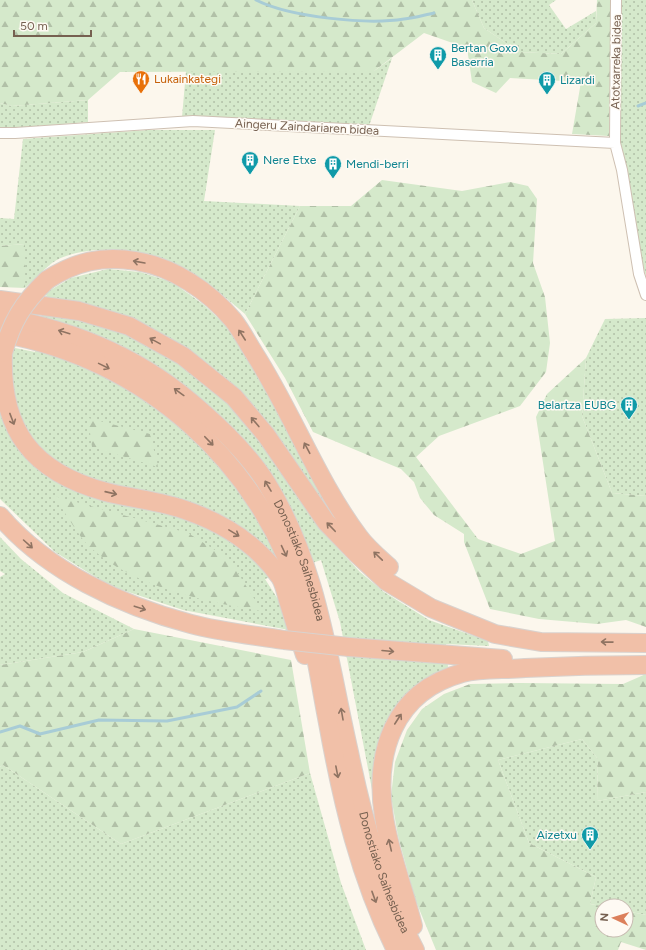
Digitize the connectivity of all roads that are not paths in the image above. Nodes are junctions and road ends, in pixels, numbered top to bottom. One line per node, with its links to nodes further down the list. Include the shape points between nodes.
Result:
1 (616, 0): 3 (street, Atotxarreka bidea)
2 (0, 133): 3 (street, Aingeru Zaindariaren bidea, via 193,121)
3 (615, 143): 4 (street, via 622,170 639,274)
4 (646, 295)
5 (0, 300): 9 (highway, one-way to 5, via 431,608 386,581 357,554 326,522 266,436 234,397 183,356 129,326 79,311)
6 (0, 317): 15 (highway, Donostiako Saihesbidea, one-way to 6, via 388,891 365,816 349,753 323,622 309,572 294,534 267,483 224,432 184,395 139,364 70,334 30,322)
7 (0, 333): 13 (highway, Donostiako Saihesbidea, one-way to 13, via 57,347 101,364 128,378 182,416 234,470 250,490 275,533 295,579 310,627)
8 (0, 516): 11 (highway, one-way to 11, bridge, via 42,556 105,594 191,624 284,640 350,647)
9 (464, 622): 10 (highway, one-way to 9, via 541,642 495,634); 13 (highway, one-way to 13, bridge, via 395,573 360,538 327,486 269,376 233,320 201,290 165,269 126,259 105,259 85,263 65,269 47,280 31,295 19,312 9,331 3,353 5,401 13,423 26,444 42,462 62,476 106,492 187,510 214,521 239,536 260,555 281,578)
10 (646, 643)
11 (579, 665): 12 (highway); 15 (highway, one-way to 11, via 414,927 389,843 382,794 384,751 396,721 421,693 462,673 484,669)
12 (646, 665)
13 (330, 737): 14 (highway, Donostiako Saihesbidea, one-way to 14, via 358,853)
14 (396, 950)
15 (416, 950)

